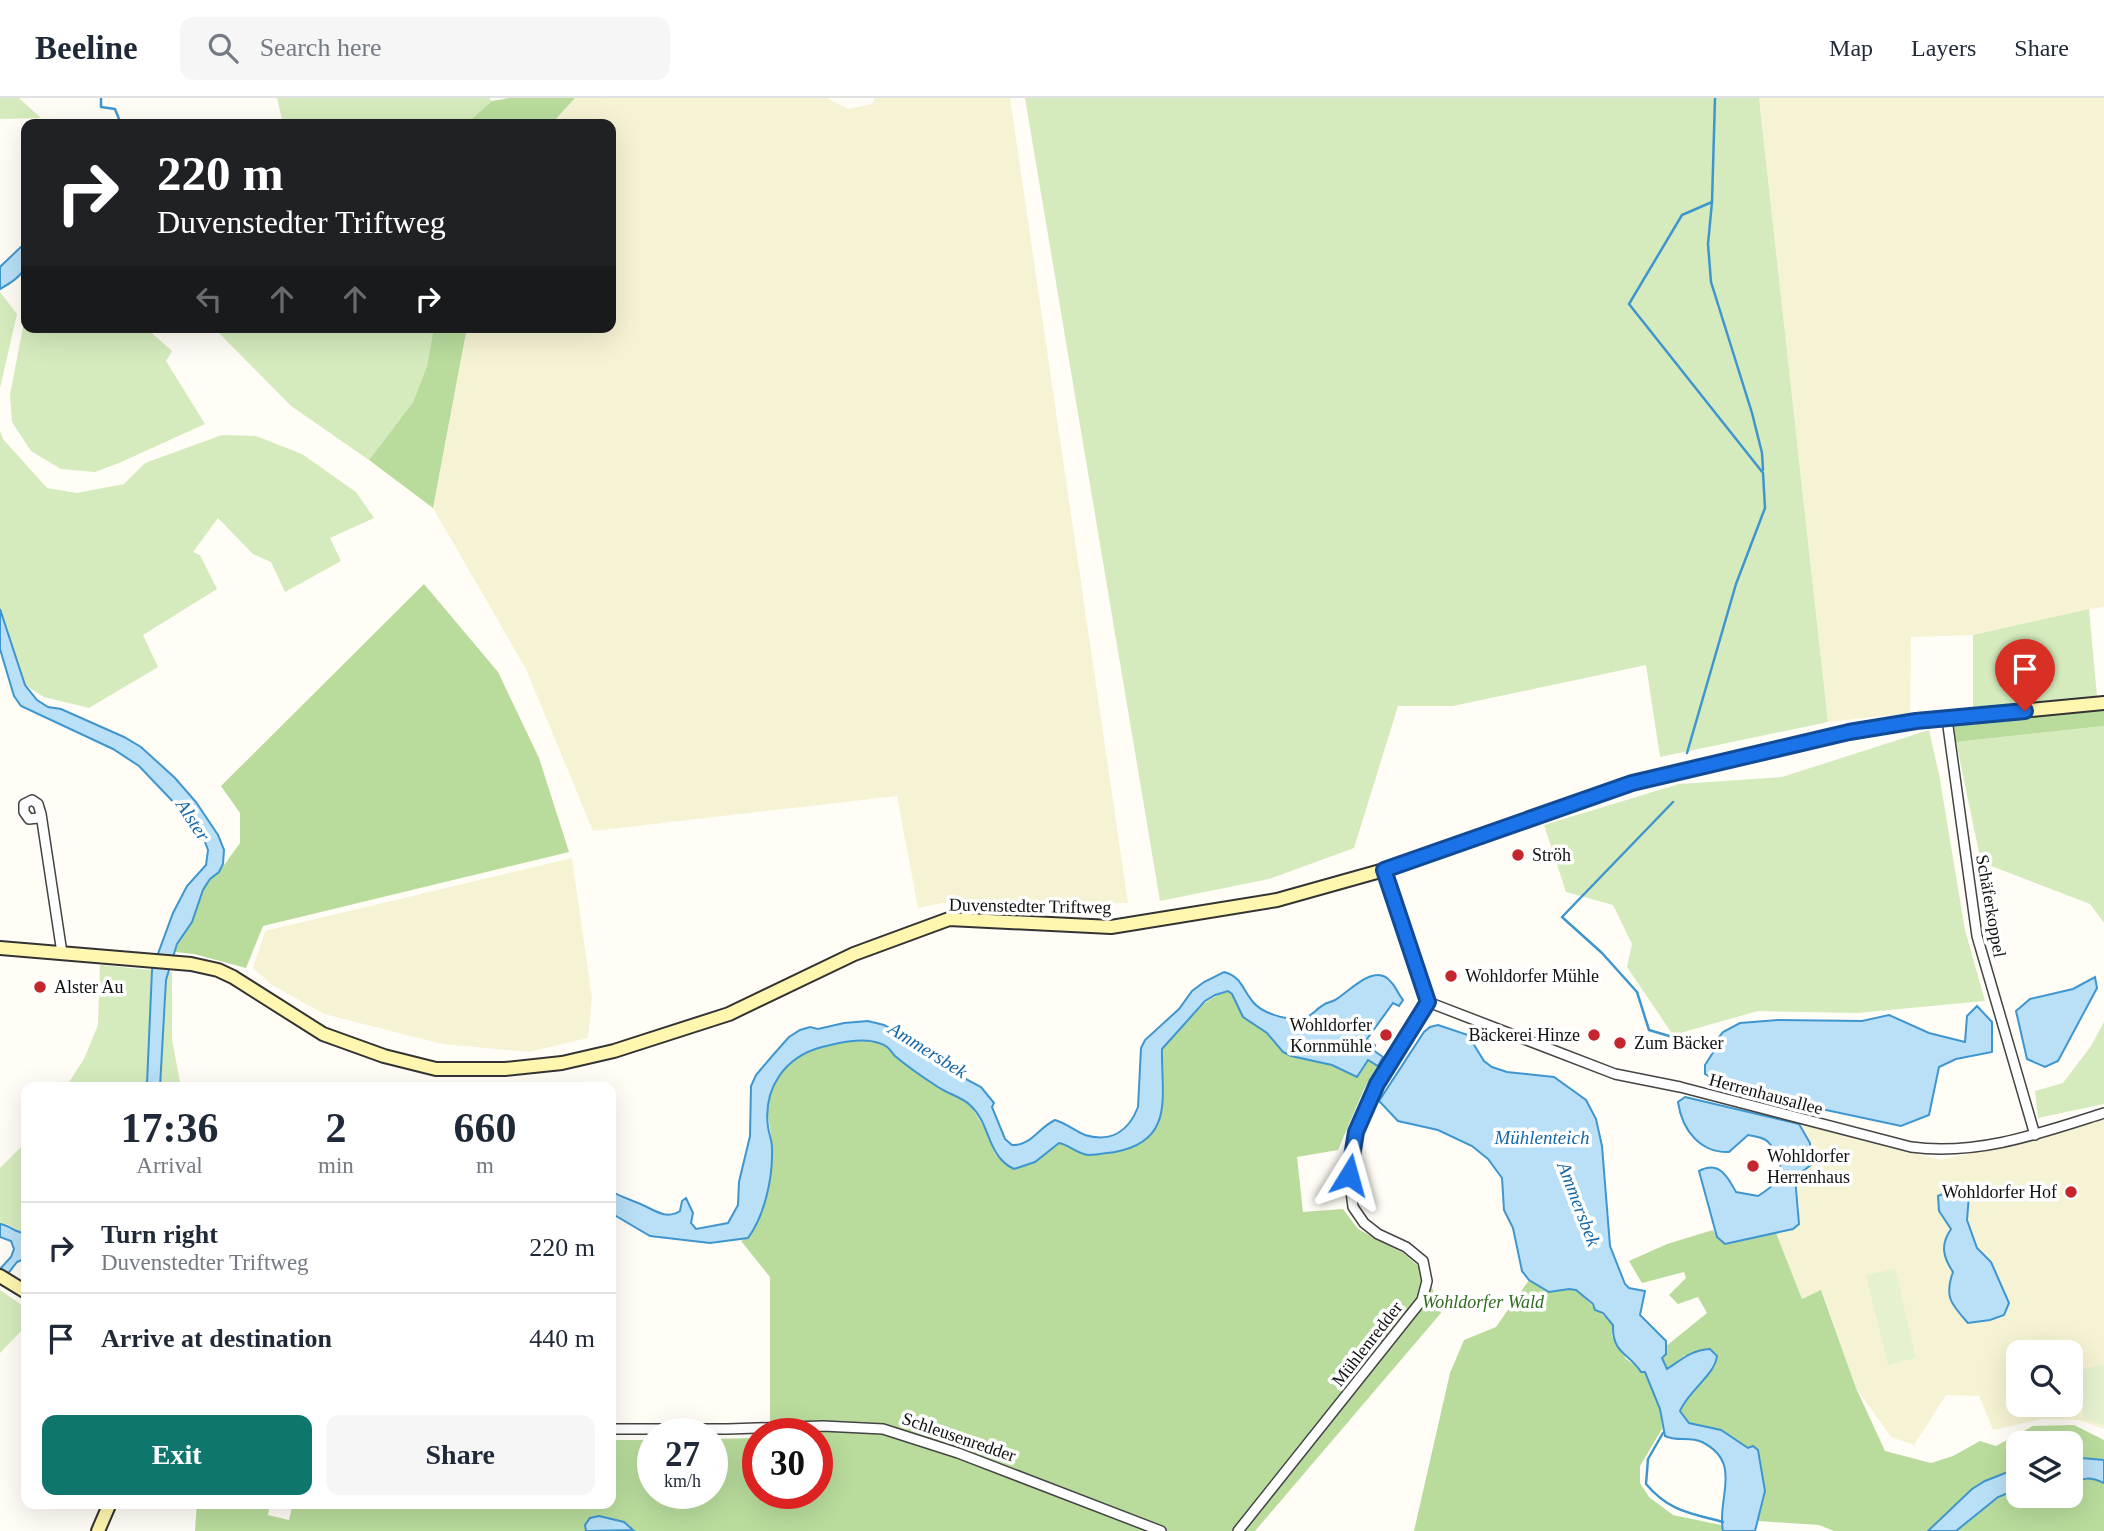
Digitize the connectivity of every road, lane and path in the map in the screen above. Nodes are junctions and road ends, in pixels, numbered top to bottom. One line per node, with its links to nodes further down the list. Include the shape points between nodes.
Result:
1 (2104, 703): 2 (street, Duvenstedter Triftweg)
2 (1947, 719): 4 (street, Duvenstedter Triftweg, via 1849,732 1632,783); 9 (street, Schäferkoppel, via 1977,936)
3 (41, 814): 6 (street)
4 (1384, 870): 6 (street, Duvenstedter Triftweg, via 1277,900 1111,927 948,919 854,954 729,1014 614,1051 505,1069 436,1069 384,1056 323,1034 218,970); 7 (street)
5 (0, 948): 6 (street, Duvenstedter Triftweg)
6 (62, 953)
7 (1428, 1002): 9 (street, Herrenhausallee, via 1615,1074 1900,1145 1945,1151); 16 (street, Mühlenredder, via 1377,1084 1356,1132 1349,1175 1353,1207 1364,1223 1423,1261 1427,1281 1422,1300)
8 (2104, 1113): 9 (street, Herrenhausallee)
9 (2035, 1135)
10 (0, 1276): 11 (street)
11 (21, 1289)
12 (616, 1429): 15 (street, Schleusenredder, via 883,1429 958,1452)
13 (107, 1509): 14 (street)
14 (97, 1531)
15 (1161, 1531)
16 (1238, 1531)

